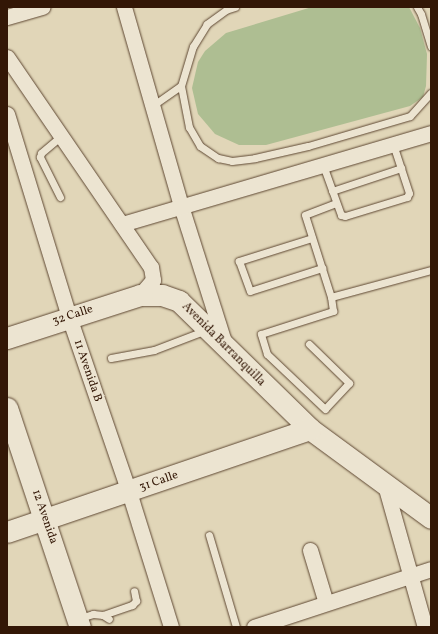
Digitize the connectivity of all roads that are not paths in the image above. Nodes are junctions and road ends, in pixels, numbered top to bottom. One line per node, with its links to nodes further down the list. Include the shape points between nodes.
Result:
1 (43, 7): 5 (street)
2 (124, 7): 10 (street)
3 (235, 7): 8 (lane, via 226,10 207,24 192,46)
4 (416, 7): 6 (lane, via 421,14)
5 (7, 17)
6 (431, 47)
7 (7, 57): 13 (street)
8 (181, 86): 9 (lane, via 189,127 200,146 218,158 232,161 308,146 410,116); 10 (lane)
9 (431, 93)
10 (152, 106): 20 (street)
11 (7, 114): 27 (street, 11 Avenida B)
12 (431, 133): 14 (street)
13 (61, 136): 18 (lane, via 41,153 40,157); 21 (street)
14 (393, 144): 15 (street); 16 (lane)
15 (324, 165): 17 (lane); 20 (street)
16 (401, 168): 17 (lane); 19 (lane, via 409,193 407,197 344,216 340,215)
17 (332, 191): 19 (lane)
18 (60, 197)
19 (336, 203): 22 (lane, via 305,215)
20 (181, 206): 21 (street); 31 (street)
21 (122, 224): 25 (street, via 151,267 153,280)
22 (312, 238): 23 (lane); 23 (lane, via 239,261 250,291)
23 (322, 268): 26 (lane)
24 (431, 270): 26 (lane)
25 (140, 295): 27 (main road, 32 Calle); 28 (main road, Avenida Barranquilla, via 162,294 178,301)
26 (331, 297): 30 (lane, via 333,310 263,331 261,334 267,354 325,409 349,383)
27 (69, 317): 29 (main road, 32 Calle); 36 (street, 11 Avenida B)
28 (207, 330): 31 (main road, Avenida Barranquilla); 32 (lane, via 154,350)
29 (7, 338)
30 (309, 344)
31 (227, 350): 34 (main road, Avenida Barranquilla)
32 (111, 358)
33 (7, 408): 38 (main road, 12 Avenida)
34 (310, 429): 35 (main road, Avenida Barranquilla); 36 (main road, 31 Calle)
35 (386, 485): 37 (main road, Avenida Barranquilla); 43 (street)
36 (129, 492): 38 (main road, 31 Calle); 47 (street, 11 Avenida B)
37 (431, 518)
38 (44, 520): 39 (main road, 31 Calle); 46 (main road, 12 Avenida)
39 (7, 532)
40 (210, 535): 48 (lane)
41 (310, 550): 45 (street)
42 (431, 570): 43 (street)
43 (412, 576): 45 (street); 50 (street)
44 (134, 591): 46 (lane, via 136,601 132,605 106,617)
45 (326, 603): 49 (street)
46 (79, 623)
47 (171, 627)
48 (236, 627)
49 (254, 627)
50 (425, 627)

